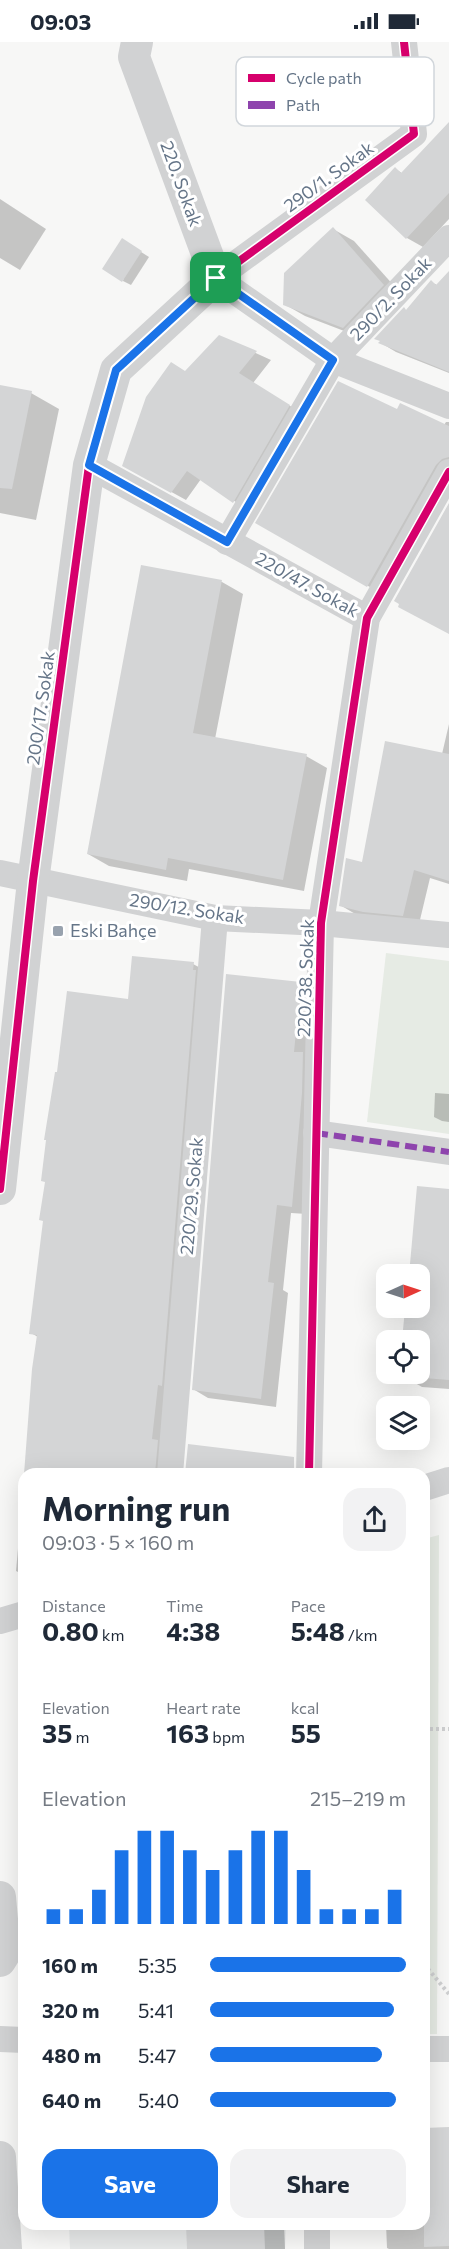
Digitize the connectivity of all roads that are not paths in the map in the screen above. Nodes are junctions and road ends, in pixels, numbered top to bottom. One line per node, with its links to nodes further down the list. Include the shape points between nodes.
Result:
1 (404, 42): 3 (street, 290/1. Sokak)
2 (132, 47): 6 (street, 220. Sokak)
3 (406, 57)
4 (413, 126): 6 (street, 290/1. Sokak, via 414,134)
5 (449, 238): 7 (street, 290/2. Sokak)
6 (216, 278): 7 (street); 9 (street, 200/17. Sokak, via 116,370)
7 (333, 360): 8 (street); 11 (street, 290/2. Sokak)
8 (449, 406)
9 (89, 465): 11 (street, 220/47. Sokak); 14 (street, 200/17. Sokak)
10 (449, 472): 12 (street, 220/38. Sokak)
11 (227, 542): 12 (street, 220/47. Sokak)
12 (367, 618): 16 (street, 220/38. Sokak)
13 (0, 873): 14 (street, 290/12. Sokak)
14 (33, 881): 15 (street, 290/12. Sokak); 20 (street, 200/17. Sokak)
15 (215, 918): 16 (street, 290/12. Sokak); 21 (street, 220/29. Sokak)
16 (321, 923): 17 (street, 290/12. Sokak); 18 (street, 220/38. Sokak)
17 (449, 935)
18 (316, 1133): 19 (street); 22 (street, 220/38. Sokak)
19 (449, 1152)
20 (0, 1189)
21 (170, 1468)
22 (309, 1468)
23 (449, 1480): 24 (street)
24 (430, 1486)
25 (18, 1616): 26 (street)
26 (0, 1622)
27 (0, 1897): 28 (street, via 5,1953)
28 (0, 1961)
29 (0, 2039): 30 (street)
30 (18, 2040)
31 (430, 2049): 32 (street)
32 (449, 2049)
33 (0, 2157): 35 (street)
34 (317, 2230): 36 (street)
35 (6, 2249)
36 (317, 2249)

